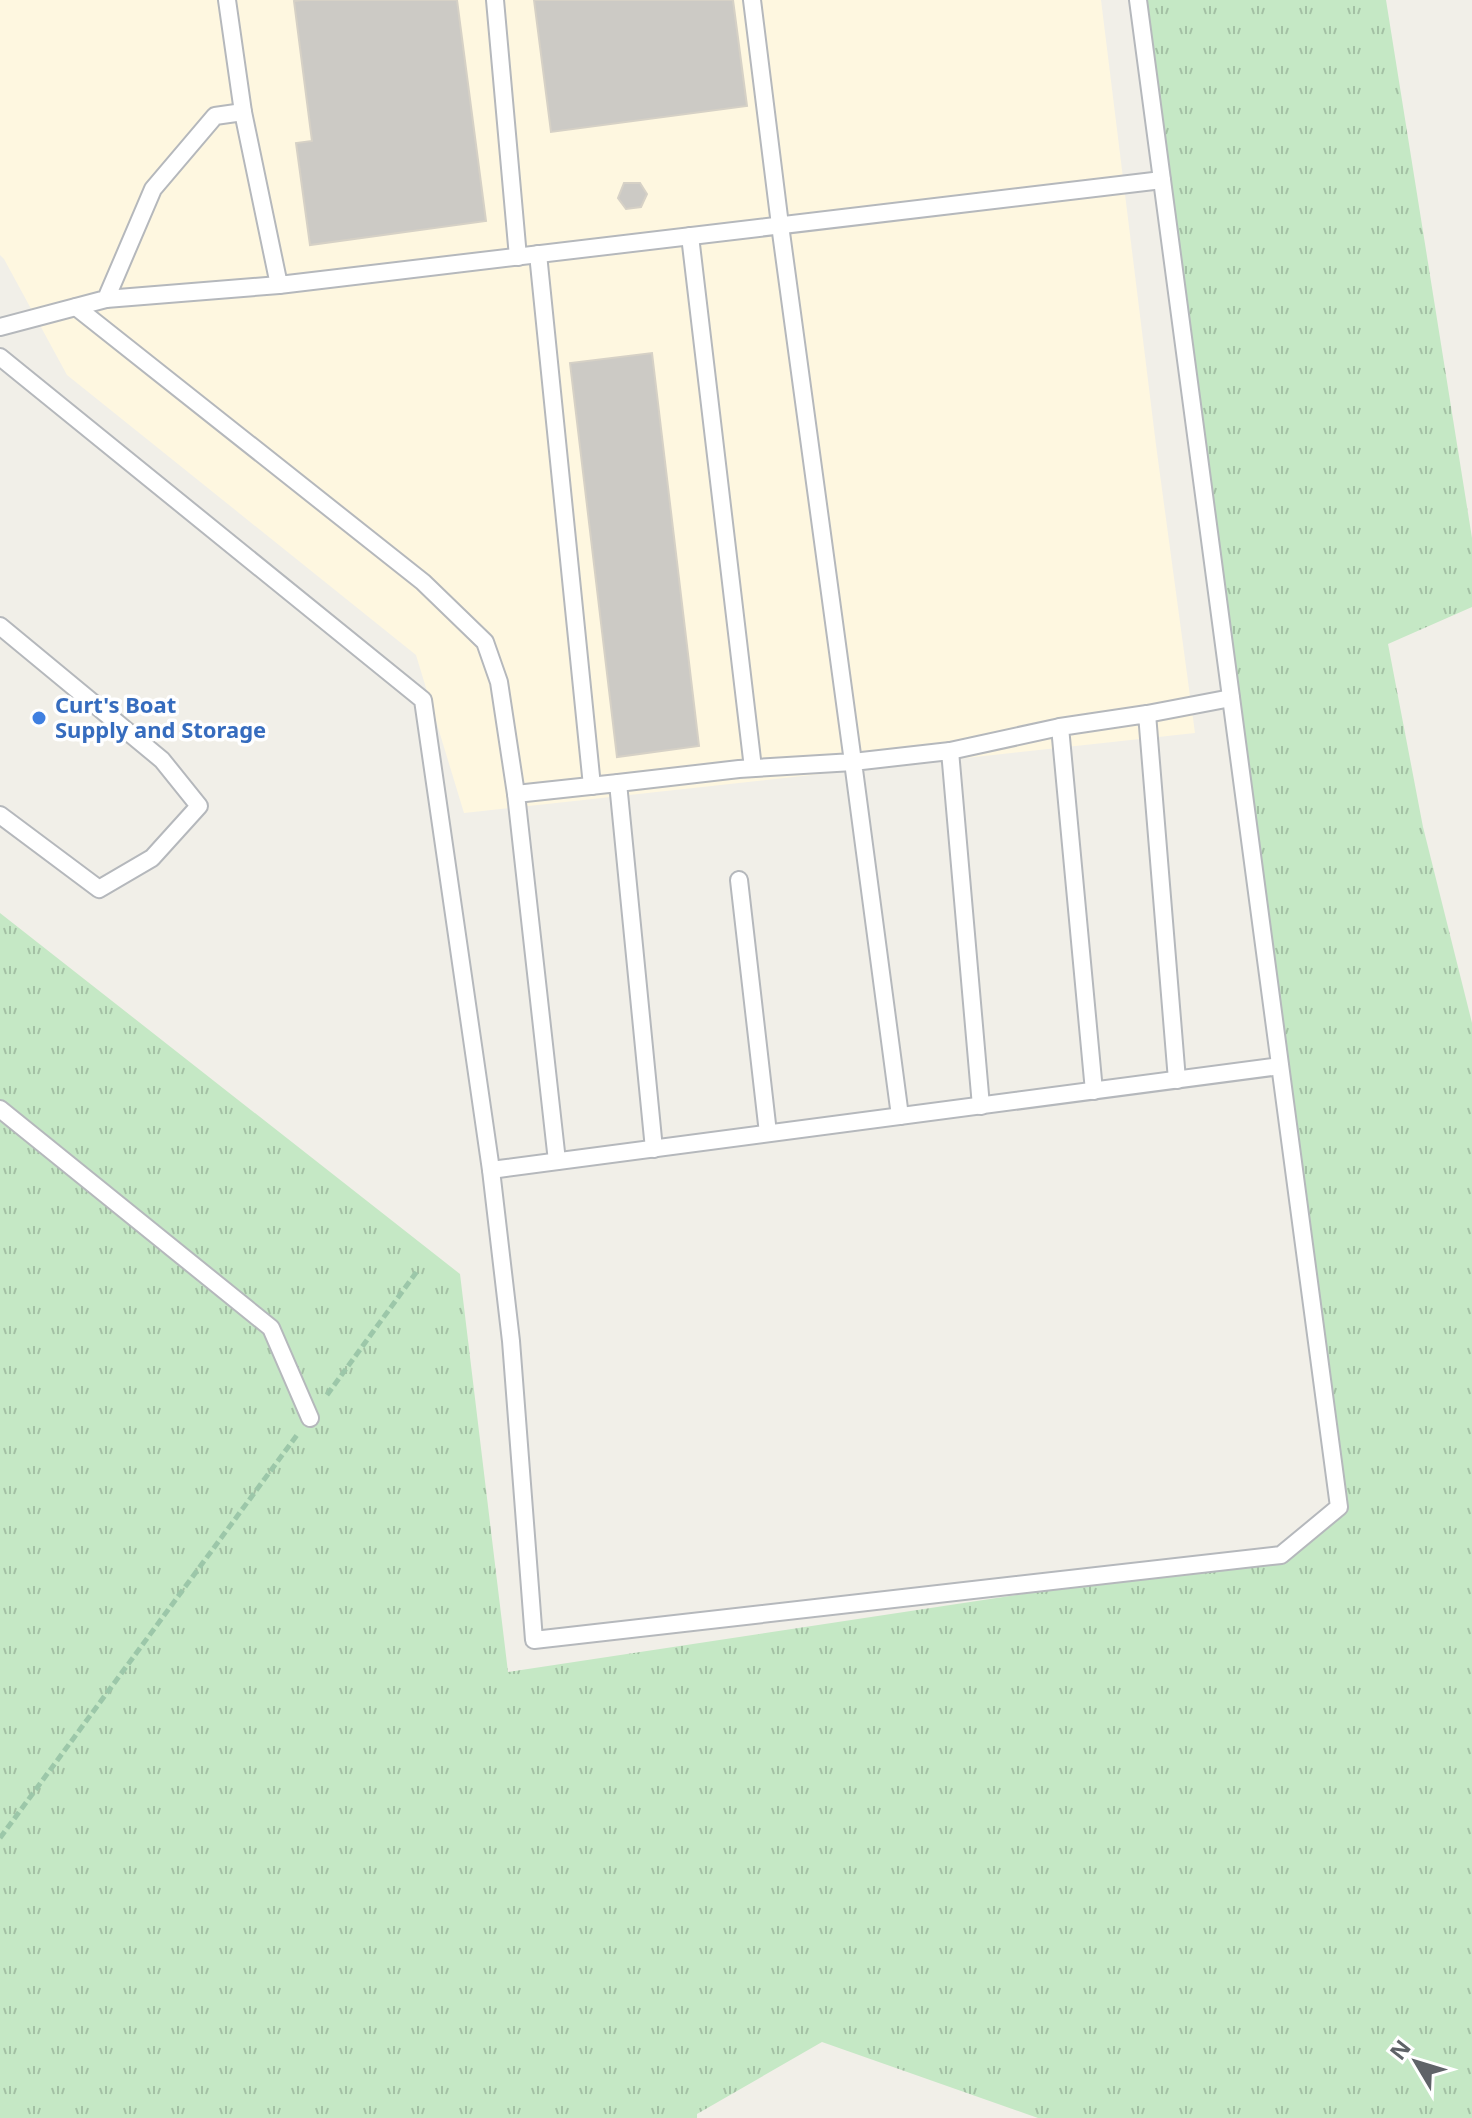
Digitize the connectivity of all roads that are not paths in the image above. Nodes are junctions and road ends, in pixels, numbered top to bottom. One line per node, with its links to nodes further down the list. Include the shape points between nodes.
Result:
1 (227, 0): 5 (lane)
2 (495, 0): 10 (lane)
3 (752, 0): 7 (lane)
4 (1138, 0): 6 (lane)
5 (243, 112): 11 (lane); 12 (lane, via 215,116 153,189)
6 (1162, 180): 7 (lane); 17 (lane)
7 (780, 225): 8 (lane); 21 (lane)
8 (690, 236): 9 (lane); 22 (lane)
9 (538, 254): 10 (lane); 24 (lane)
10 (518, 257): 11 (lane)
11 (279, 285): 12 (lane)
12 (106, 299): 13 (lane)
13 (76, 307): 14 (lane); 25 (lane, via 423,582 485,642 499,682)
14 (0, 327)
15 (0, 357): 37 (lane, via 423,700)
16 (0, 626): 26 (lane, via 162,760 199,806 152,858 99,889)
17 (1231, 698): 18 (lane); 28 (lane)
18 (1147, 714): 19 (lane); 29 (lane)
19 (1060, 727): 20 (lane); 30 (lane)
20 (950, 751): 21 (lane); 31 (lane)
21 (853, 762): 22 (lane); 33 (lane)
22 (753, 768): 23 (lane)
23 (618, 783): 24 (lane); 35 (lane)
24 (592, 786): 25 (lane)
25 (516, 794): 36 (lane)
26 (0, 815)
27 (739, 880): 34 (lane)
28 (1280, 1066): 29 (lane); 37 (lane, via 1339,1507 1281,1555 534,1640 511,1341)
29 (1177, 1080): 30 (lane)
30 (1094, 1091): 31 (lane)
31 (981, 1106): 33 (lane)
32 (0, 1109): 38 (lane, via 271,1328)
33 (900, 1116): 34 (lane)
34 (768, 1133): 35 (lane)
35 (654, 1149): 36 (lane)
36 (557, 1161): 37 (lane)
37 (491, 1170)
38 (310, 1418)

